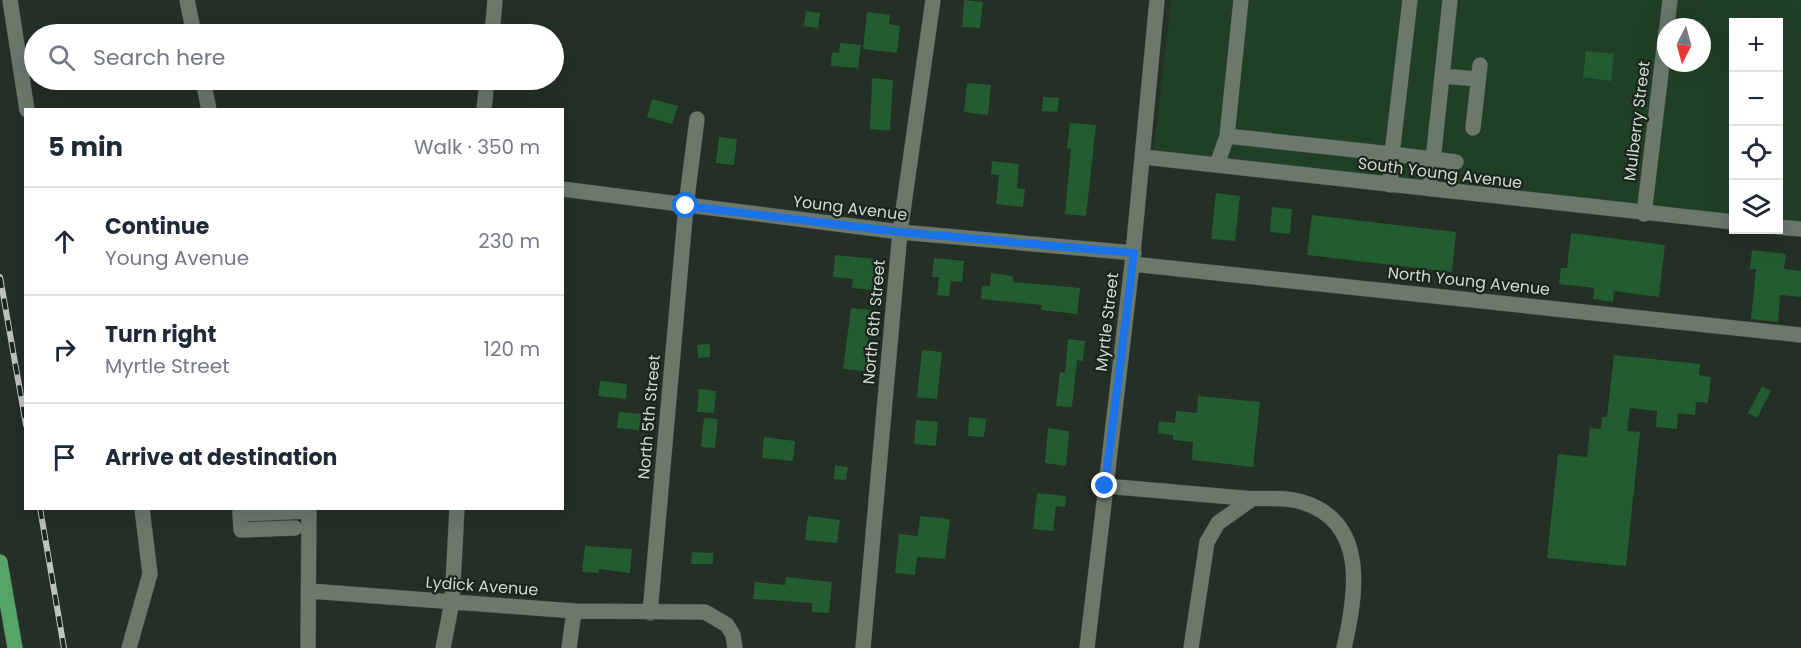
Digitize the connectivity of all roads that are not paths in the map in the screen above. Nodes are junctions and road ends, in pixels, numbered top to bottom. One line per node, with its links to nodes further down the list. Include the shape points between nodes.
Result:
1 (10, 0): 17 (street)
2 (188, 0): 11 (street)
3 (495, 0): 12 (street)
4 (933, 0): 36 (street, North 6th Street)
5 (1157, 0): 24 (street, Myrtle Street)
6 (1241, 0): 22 (street)
7 (1410, 0): 23 (street)
8 (1450, 0): 14 (street)
9 (1670, 0): 10 (street, Mulberry Street)
10 (1668, 18)
11 (192, 24)
12 (493, 24)
13 (1661, 72): 32 (street, Mulberry Street)
14 (1442, 76): 21 (street, via 1479,72); 25 (street)
15 (205, 90): 18 (street)
16 (486, 90): 19 (street)
17 (27, 108)
18 (209, 108)
19 (484, 108)
20 (698, 118): 31 (street, North 5th Street)
21 (1473, 128)
22 (1227, 136): 23 (street); 27 (street)
23 (1392, 154): 25 (street); 28 (street)
24 (1143, 157): 27 (street, South Young Avenue); 37 (street, Myrtle Street)
25 (1433, 159): 26 (street); 30 (street)
26 (1456, 162)
27 (1216, 165): 28 (street, South Young Avenue)
28 (1390, 185): 30 (street, South Young Avenue)
29 (564, 189): 31 (street, Young Avenue)
30 (1430, 189): 32 (street, South Young Avenue)
31 (686, 206): 36 (street, Young Avenue); 50 (street, North 5th Street)
32 (1644, 214): 33 (street, South Young Avenue)
33 (1729, 222)
34 (1783, 227): 35 (street)
35 (1801, 229)
36 (900, 232): 37 (street, Young Avenue); 57 (street, North 6th Street)
37 (1133, 258): 38 (street, North Young Avenue); 39 (street, Myrtle Street)
38 (1801, 335)
39 (1105, 486): 40 (street); 58 (street, Myrtle Street)
40 (1252, 499): 59 (street, via 1218,524 1207,542); 60 (street, via 1303,502 1319,510 1346,538 1352,556 1355,595)
41 (142, 510): 52 (street, via 150,574)
42 (309, 510): 44 (street); 47 (street)
43 (457, 510): 48 (street)
44 (240, 511): 45 (street, via 241,530)
45 (295, 528)
46 (0, 562): 51 (main road)
47 (310, 591): 48 (street, Lydick Avenue); 53 (street)
48 (452, 602): 49 (street, Lydick Avenue); 54 (street)
49 (574, 611): 50 (street, Lydick Avenue); 55 (street)
50 (650, 614): 56 (street, via 705,612 727,625 734,635)
51 (15, 648)
52 (129, 648)
53 (308, 648)
54 (443, 648)
55 (569, 648)
56 (735, 648)
57 (863, 648)
58 (1087, 648)
59 (1191, 648)
60 (1344, 648)

